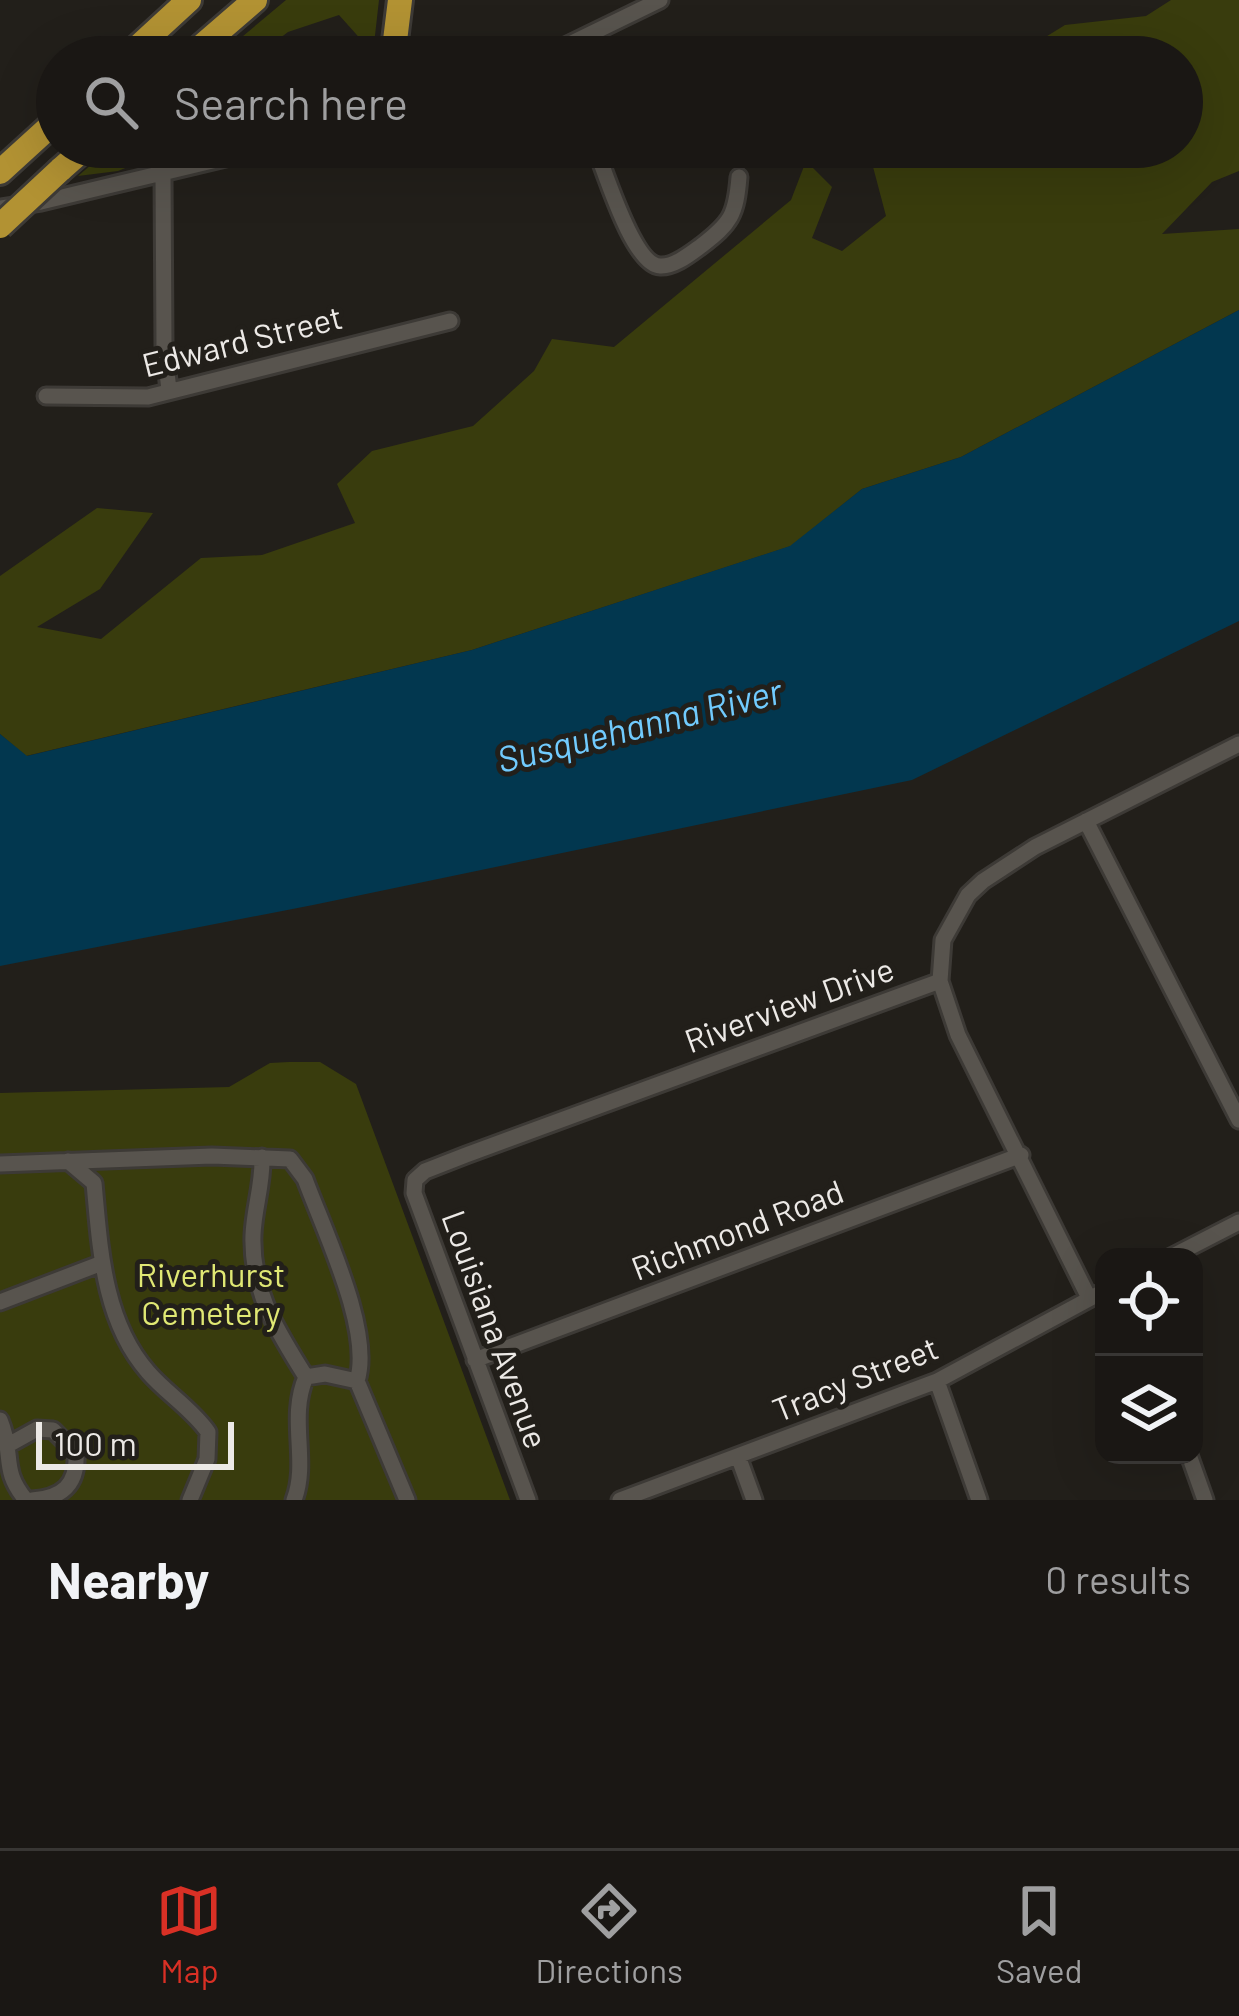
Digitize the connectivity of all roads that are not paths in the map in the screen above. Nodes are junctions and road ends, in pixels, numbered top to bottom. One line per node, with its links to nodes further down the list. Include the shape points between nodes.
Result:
1 (190, 0): 5 (highway)
2 (255, 0): 6 (highway)
3 (400, 0): 7 (highway)
4 (660, 0): 8 (street)
5 (150, 36)
6 (213, 36)
7 (396, 36)
8 (590, 36)
9 (36, 139): 13 (highway)
10 (62, 168): 17 (highway, bridge)
11 (190, 168): 14 (street)
12 (604, 168): 15 (street, via 642,256 662,266 688,256 730,221)
13 (0, 172)
14 (163, 175): 16 (street); 19 (street)
15 (739, 177)
16 (0, 208)
17 (0, 226)
18 (450, 321): 19 (street, Edward Street)
19 (169, 391): 20 (street, Edward Street)
20 (46, 396)
21 (1239, 744): 22 (street, Riverview Drive)
22 (1086, 821): 23 (street, Riverview Drive, via 968,895 944,940); 24 (street)
23 (940, 981): 25 (street, via 958,1035); 30 (street, Riverview Drive)
24 (1239, 1120)
25 (1021, 1154): 35 (street); 38 (street, Richmond Road)
26 (262, 1157): 27 (street); 39 (street, via 256,1285); 41 (street, via 290,1159 305,1179 360,1332)
27 (111, 1159): 28 (street); 31 (street)
28 (68, 1161): 29 (street); 31 (street)
29 (0, 1164)
30 (416, 1178): 38 (street, Louisiana Avenue, via 414,1193)
31 (94, 1183): 34 (street)
32 (1239, 1222): 33 (street)
33 (1188, 1248)
34 (101, 1263): 37 (street); 47 (street, via 136,1358 208,1432)
35 (1095, 1290)
36 (1095, 1295): 40 (street, Tracy Street)
37 (0, 1302)
38 (475, 1360): 50 (street, Louisiana Avenue)
39 (306, 1377): 41 (street); 48 (street, via 296,1405)
40 (937, 1381): 44 (street, Tracy Street); 53 (street)
41 (357, 1382): 49 (street)
42 (0, 1420): 43 (street)
43 (10, 1444): 46 (street, via 11,1485); 46 (street, via 53,1430 76,1453 64,1492)
44 (738, 1456): 51 (street, Tracy Street); 52 (street)
45 (1193, 1464): 54 (street)
46 (29, 1500)
47 (190, 1500)
48 (293, 1500)
49 (406, 1500)
50 (528, 1500)
51 (620, 1500)
52 (754, 1500)
53 (980, 1500)
54 (1205, 1500)

